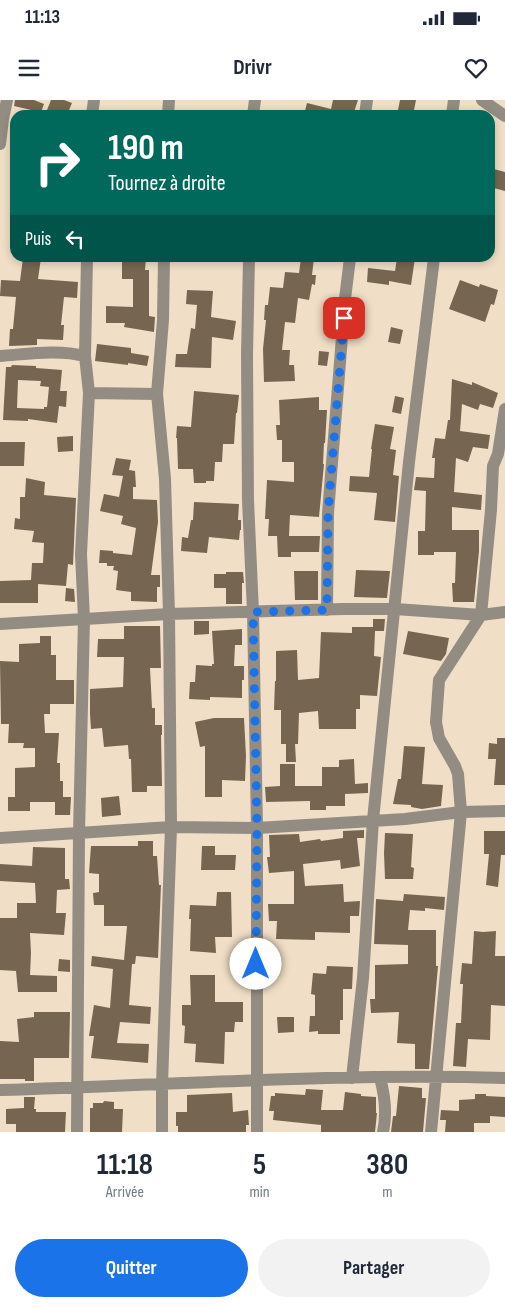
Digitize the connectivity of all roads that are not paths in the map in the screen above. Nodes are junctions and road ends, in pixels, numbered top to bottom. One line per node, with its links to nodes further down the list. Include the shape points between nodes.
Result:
1 (7, 100): 4 (street)
2 (482, 100): 3 (street)
3 (505, 116)
4 (0, 144)
5 (87, 262): 11 (street)
6 (164, 262): 13 (street)
7 (249, 262): 17 (street, via 246,355)
8 (350, 262): 16 (street, via 328,513)
9 (434, 262): 15 (street)
10 (0, 356): 11 (street, via 60,352)
11 (85, 356): 12 (street)
12 (89, 393): 13 (street); 21 (street, via 81,554)
13 (157, 394): 19 (street, via 165,478)
14 (505, 409): 20 (street, via 493,466)
15 (395, 609): 16 (street); 20 (street); 25 (street)
16 (327, 610): 17 (street)
17 (253, 612): 19 (street); 27 (street)
18 (505, 612): 20 (street)
19 (169, 614): 21 (street); 26 (street)
20 (481, 615): 24 (street, via 439,680 436,722 439,738 456,766)
21 (84, 619): 22 (street); 28 (street)
22 (0, 624)
23 (505, 811): 24 (street)
24 (461, 812): 25 (street); 30 (street)
25 (373, 820): 27 (street); 31 (street, via 363,978)
26 (171, 827): 27 (street); 28 (street); 35 (street)
27 (257, 828): 34 (street)
28 (79, 834): 29 (street); 36 (street)
29 (0, 838)
30 (437, 1076): 32 (street); 33 (street); 42 (street)
31 (352, 1078): 32 (street); 34 (street)
32 (380, 1078): 41 (street, via 384,1095)
33 (505, 1078)
34 (256, 1081): 35 (street); 40 (street)
35 (162, 1084): 36 (street); 39 (street)
36 (78, 1088): 37 (street); 38 (street)
37 (0, 1090)
38 (78, 1132)
39 (162, 1132)
40 (256, 1132)
41 (383, 1132)
42 (432, 1132)

